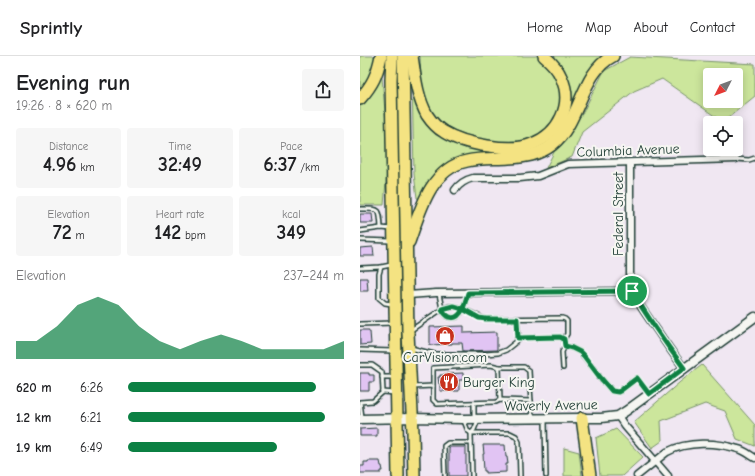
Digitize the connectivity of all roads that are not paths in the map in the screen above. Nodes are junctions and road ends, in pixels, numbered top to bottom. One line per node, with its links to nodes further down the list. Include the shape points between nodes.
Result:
1 (381, 56): 7 (highway, via 376,76)
2 (392, 56): 14 (highway)
3 (403, 56): 18 (highway)
4 (412, 56): 5 (highway, via 422,104 434,124 456,138 510,148 531,145 542,140 552,132 562,117 566,101 565,88 559,73)
5 (544, 56)
6 (613, 56): 18 (highway, via 598,68 590,79 572,120 563,134 548,148 529,156 467,161 457,164 438,178 424,201)
7 (360, 99)
8 (755, 158): 9 (lane)
9 (736, 159): 10 (street, Columbia Avenue)
10 (630, 163): 11 (street, Columbia Avenue, via 568,164 538,176 473,178 459,184); 22 (street, Federal Street)
11 (455, 190)
12 (360, 208): 13 (lane, via 379,211)
13 (382, 228): 14 (lane); 15 (lane)
14 (394, 229): 17 (highway)
15 (360, 231)
16 (360, 240): 17 (lane)
17 (394, 241): 19 (highway)
18 (407, 248): 25 (highway)
19 (395, 265): 20 (lane); 26 (highway)
20 (381, 267): 21 (lane); 26 (lane, via 379,298 385,304)
21 (360, 268)
22 (632, 291): 23 (street); 43 (street, Federal Street)
23 (468, 293): 24 (street); 28 (lane)
24 (439, 294): 25 (street); 27 (lane)
25 (408, 295): 33 (highway)
26 (396, 305): 31 (highway)
27 (442, 309): 28 (lane, via 453,306); 28 (lane, via 451,318 460,315); 33 (lane)
28 (463, 309): 30 (lane, via 479,318)
29 (755, 317): 43 (street, Waverly Avenue)
30 (517, 319): 34 (lane); 35 (lane, via 565,319 567,334)
31 (396, 323): 32 (lane); 39 (highway)
32 (360, 324)
33 (408, 333): 37 (highway)
34 (518, 338): 35 (lane); 37 (lane, via 512,346 498,353 434,354)
35 (564, 339): 36 (lane)
36 (565, 346): 42 (lane, via 562,352); 50 (lane, via 584,356 612,391 620,391 637,378)
37 (409, 348): 47 (highway)
38 (360, 350): 39 (lane)
39 (396, 351): 45 (highway)
40 (360, 365): 44 (lane, via 372,365 382,372)
41 (499, 367): 46 (lane, via 491,365 433,368); 51 (lane); 52 (lane, via 524,367 528,370)
42 (562, 368)
43 (684, 368): 50 (street, Waverly Avenue)
44 (382, 377): 45 (lane); 48 (lane)
45 (397, 377): 49 (highway)
46 (433, 386): 47 (lane); 54 (lane, via 433,400 437,404)
47 (410, 387): 57 (highway)
48 (382, 392): 49 (lane); 53 (lane, via 373,401)
49 (397, 393): 56 (highway)
50 (649, 394): 55 (street, Waverly Avenue)
51 (500, 400): 52 (lane); 54 (lane)
52 (531, 401): 58 (lane)
53 (360, 402): 61 (lane)
54 (474, 403): 63 (lane)
55 (618, 416): 60 (street, Waverly Avenue); 67 (street)
56 (398, 418): 57 (street, Waverly Avenue); 61 (street, Waverly Avenue); 68 (highway)
57 (412, 418): 62 (street, Waverly Avenue); 69 (highway)
58 (532, 418): 59 (street, Waverly Avenue); 63 (street, Waverly Avenue)
59 (545, 418): 60 (street, Waverly Avenue); 73 (lane)
60 (582, 418): 74 (highway)
61 (361, 419)
62 (463, 419): 63 (street, Waverly Avenue); 64 (lane)
63 (476, 419): 64 (lane)
64 (471, 433): 65 (lane); 72 (lane, via 514,434 519,442)
65 (471, 443): 70 (lane, via 445,445); 71 (lane)
66 (755, 458): 67 (street, via 740,449 718,444 684,445 672,449)
67 (655, 461): 75 (street); 76 (street)
68 (398, 476)
69 (414, 476)
70 (445, 476)
71 (472, 476)
72 (520, 476)
73 (546, 476)
74 (590, 476)
75 (637, 476)
76 (668, 476)

